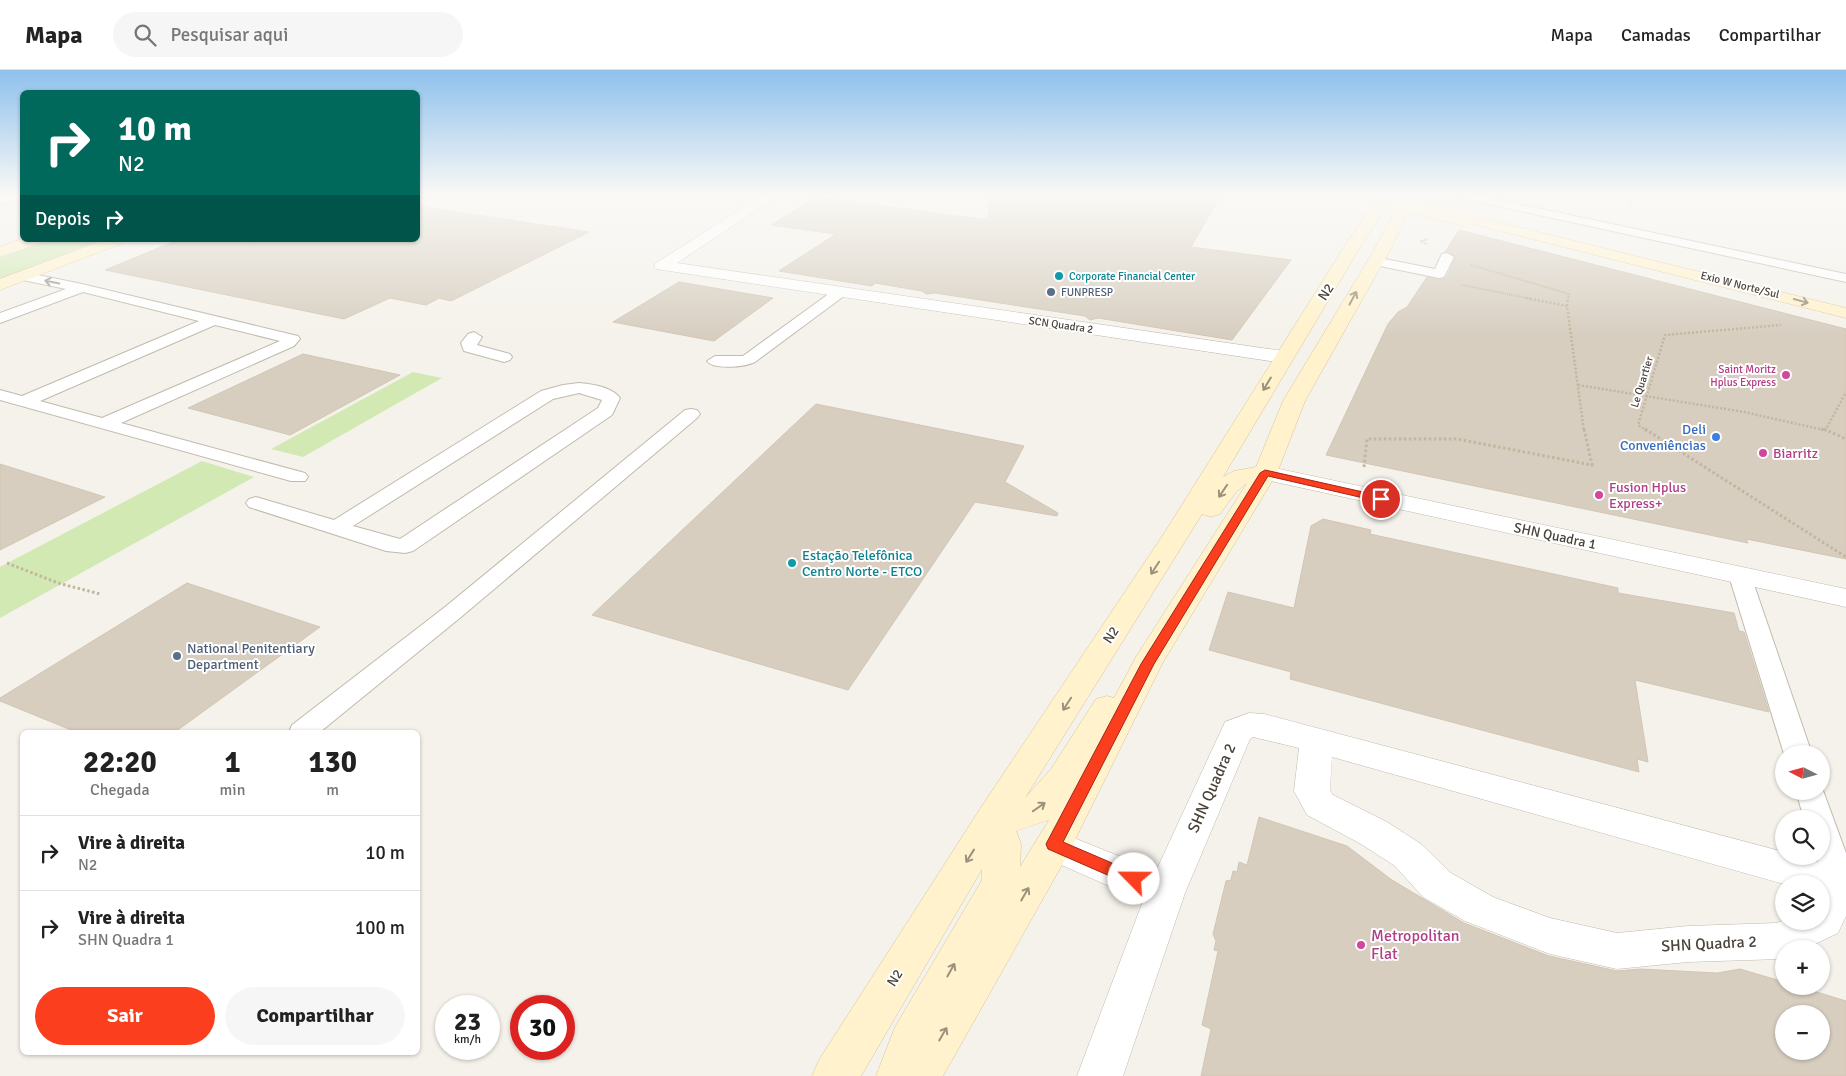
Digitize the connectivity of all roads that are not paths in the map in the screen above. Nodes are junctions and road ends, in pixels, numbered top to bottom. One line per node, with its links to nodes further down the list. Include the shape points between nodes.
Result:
1 (31, 242): 8 (main road)
2 (113, 242): 11 (main road)
3 (699, 242): 15 (street, SCN Quadra 2, via 662,266)
4 (1370, 242): 9 (main road, N2)
5 (1375, 242): 9 (main road, N2)
6 (1561, 242): 16 (main road, Exio W Norte/Sul, one-way to 16, bridge)
7 (1679, 242): 12 (lane)
8 (0, 252)
9 (1366, 254): 10 (lane, via 1439,274); 19 (main road, N2, one-way to 9); 22 (main road, N2)
10 (1447, 257)
11 (23, 276): 13 (main road); 14 (lane, one-way to 11)
12 (1846, 278)
13 (0, 285)
14 (82, 288): 17 (lane); 18 (lane)
15 (839, 293): 22 (street, SCN Quadra 2); 23 (lane, via 743,362)
16 (1846, 313)
17 (0, 318)
18 (214, 320): 25 (lane); 29 (lane, via 292,340)
19 (1337, 329): 22 (main road, via 1303,353); 26 (main road, N2)
20 (474, 337): 21 (lane, via 469,343 470,348)
21 (504, 357)
22 (1283, 358): 26 (main road, via 1294,364 1299,372); 27 (main road, N2, one-way to 27)
23 (715, 362)
24 (0, 394): 25 (lane)
25 (24, 401): 29 (lane)
26 (1294, 401): 30 (main road, N2)
27 (1250, 411): 30 (main road, via 1254,429 1246,451 1250,462); 34 (main road, N2)
28 (691, 414): 38 (lane, via 453,612)
29 (105, 423): 31 (lane)
30 (1265, 473): 34 (main road, one-way to 34, via 1243,474 1231,480 1212,508); 35 (street, SHN Quadra 1); 37 (main road, N2)
31 (298, 477)
32 (256, 503): 33 (lane)
33 (336, 528): 33 (lane, via 394,546 412,543 606,412 611,398 576,387 547,394)
34 (1178, 532): 41 (main road, N2, one-way to 41)
35 (1740, 576): 36 (street, SHN Quadra 1); 40 (lane)
36 (1846, 598)
37 (1147, 664): 41 (main road, one-way to 37, via 1034,811 1050,799 1106,708); 42 (main road, N2)
38 (305, 730)
39 (1316, 741): 44 (street, SHN Quadra 2); 44 (street, SHN Quadra 2, via 1312,791 1320,804 1401,850 1437,885 1479,909 1550,936 1617,951 1688,944 1780,941 1824,922); 45 (street, SHN Quadra 2, via 1264,726 1249,725 1237,731)
40 (1795, 745)
41 (993, 819): 46 (main road, N2, one-way to 46); 47 (main road, one-way to 41, via 911,1042 1001,882 1002,844)
42 (1054, 844): 45 (street); 48 (main road, N2, one-way to 42)
43 (1830, 852): 44 (lane)
44 (1841, 884)
45 (1166, 893): 49 (street, SHN Quadra 2)
46 (835, 1076)
47 (899, 1076)
48 (918, 1076)
49 (1100, 1076)

